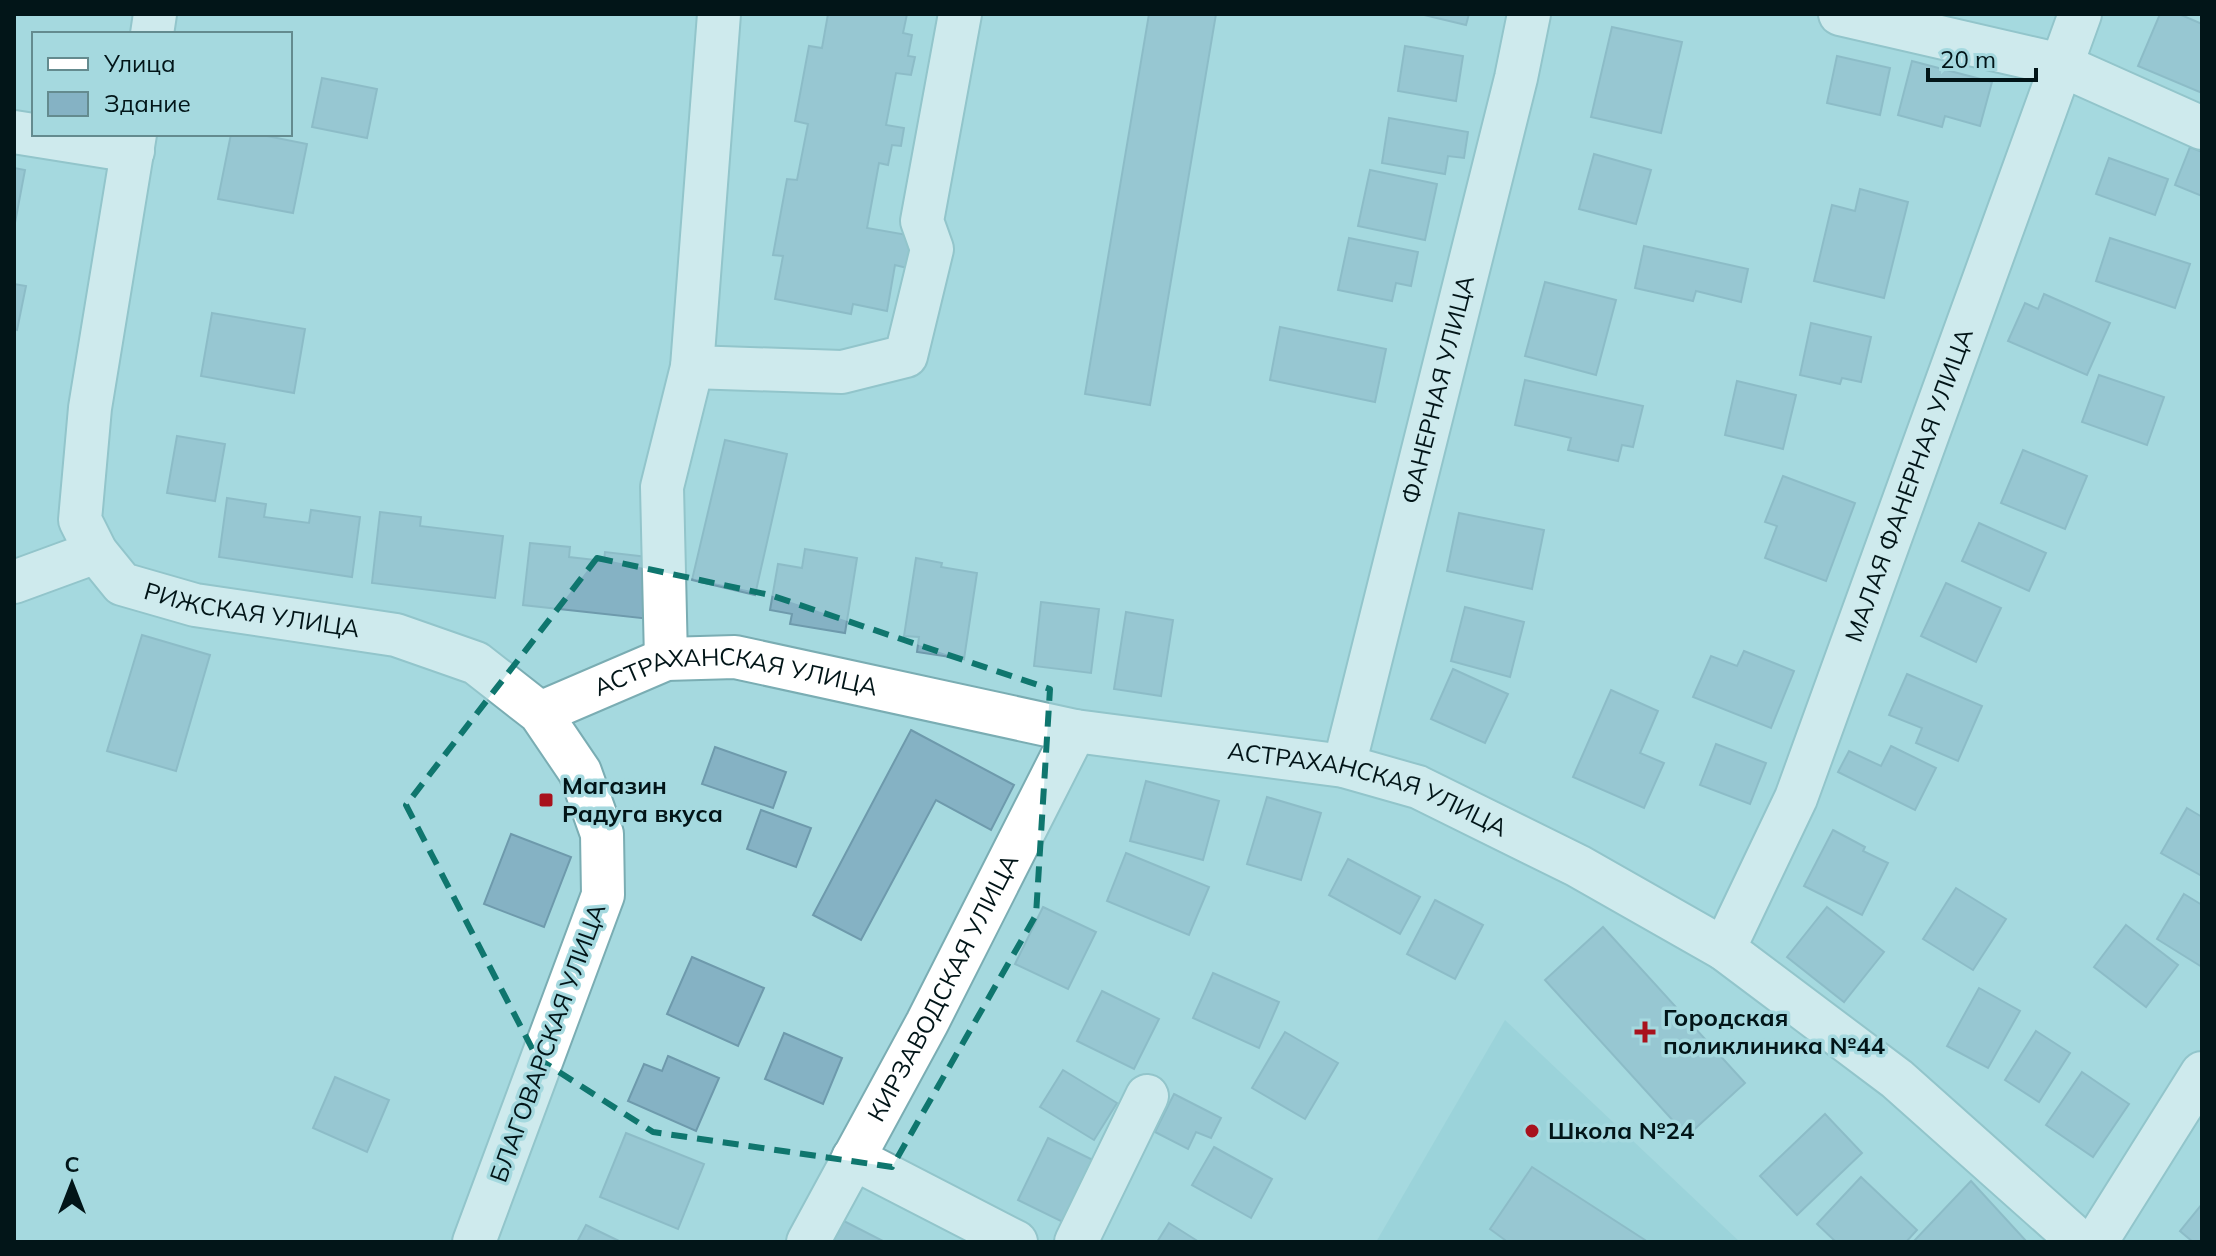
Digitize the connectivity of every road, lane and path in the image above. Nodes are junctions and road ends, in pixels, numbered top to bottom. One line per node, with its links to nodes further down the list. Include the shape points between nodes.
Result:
1 (719, 14): 10 (street)
2 (960, 14): 10 (street, via 922,221 932,249 906,356 842,372)
3 (1529, 14): 16 (street, ФАНЕРНАЯ УЛИЦА)
4 (1840, 14): 6 (street)
5 (2080, 14): 6 (street, МАЛАЯ ФАНЕРНАЯ УЛИЦА)
6 (2061, 65): 7 (street); 17 (street, МАЛАЯ ФАНЕРНАЯ УЛИЦА, via 1796,798)
7 (2202, 128)
8 (62, 136): 9 (street)
9 (134, 142): 11 (street, РИЖСКАЯ УЛИЦА, via 90,408 80,520)
10 (692, 367): 13 (street, via 662,487)
11 (96, 552): 12 (street); 14 (street, РИЖСКАЯ УЛИЦА, via 122,584 195,605 396,635 476,663)
12 (15, 583)
13 (666, 659): 14 (street, АСТРАХАНСКАЯ УЛИЦА); 15 (street, АСТРАХАНСКАЯ УЛИЦА, via 735,657)
14 (540, 713): 21 (street, БЛАГОВАРСКАЯ УЛИЦА, via 580,772 602,834 603,895)
15 (1075, 731): 16 (street, АСТРАХАНСКАЯ УЛИЦА); 20 (street, КИРЗАВОДСКАЯ УЛИЦА)
16 (1344, 766): 17 (street, АСТРАХАНСКАЯ УЛИЦА, via 1418,787 1578,866)
17 (1724, 949): 25 (street, АСТРАХАНСКАЯ УЛИЦА, via 1897,1079)
18 (2202, 1073): 26 (street)
19 (1147, 1096): 24 (street)
20 (853, 1158): 22 (street, КИРЗАВОДСКАЯ УЛИЦА); 23 (street)
21 (474, 1242)
22 (808, 1242)
23 (1016, 1242)
24 (1076, 1242)
25 (2080, 1242)
26 (2096, 1242)

